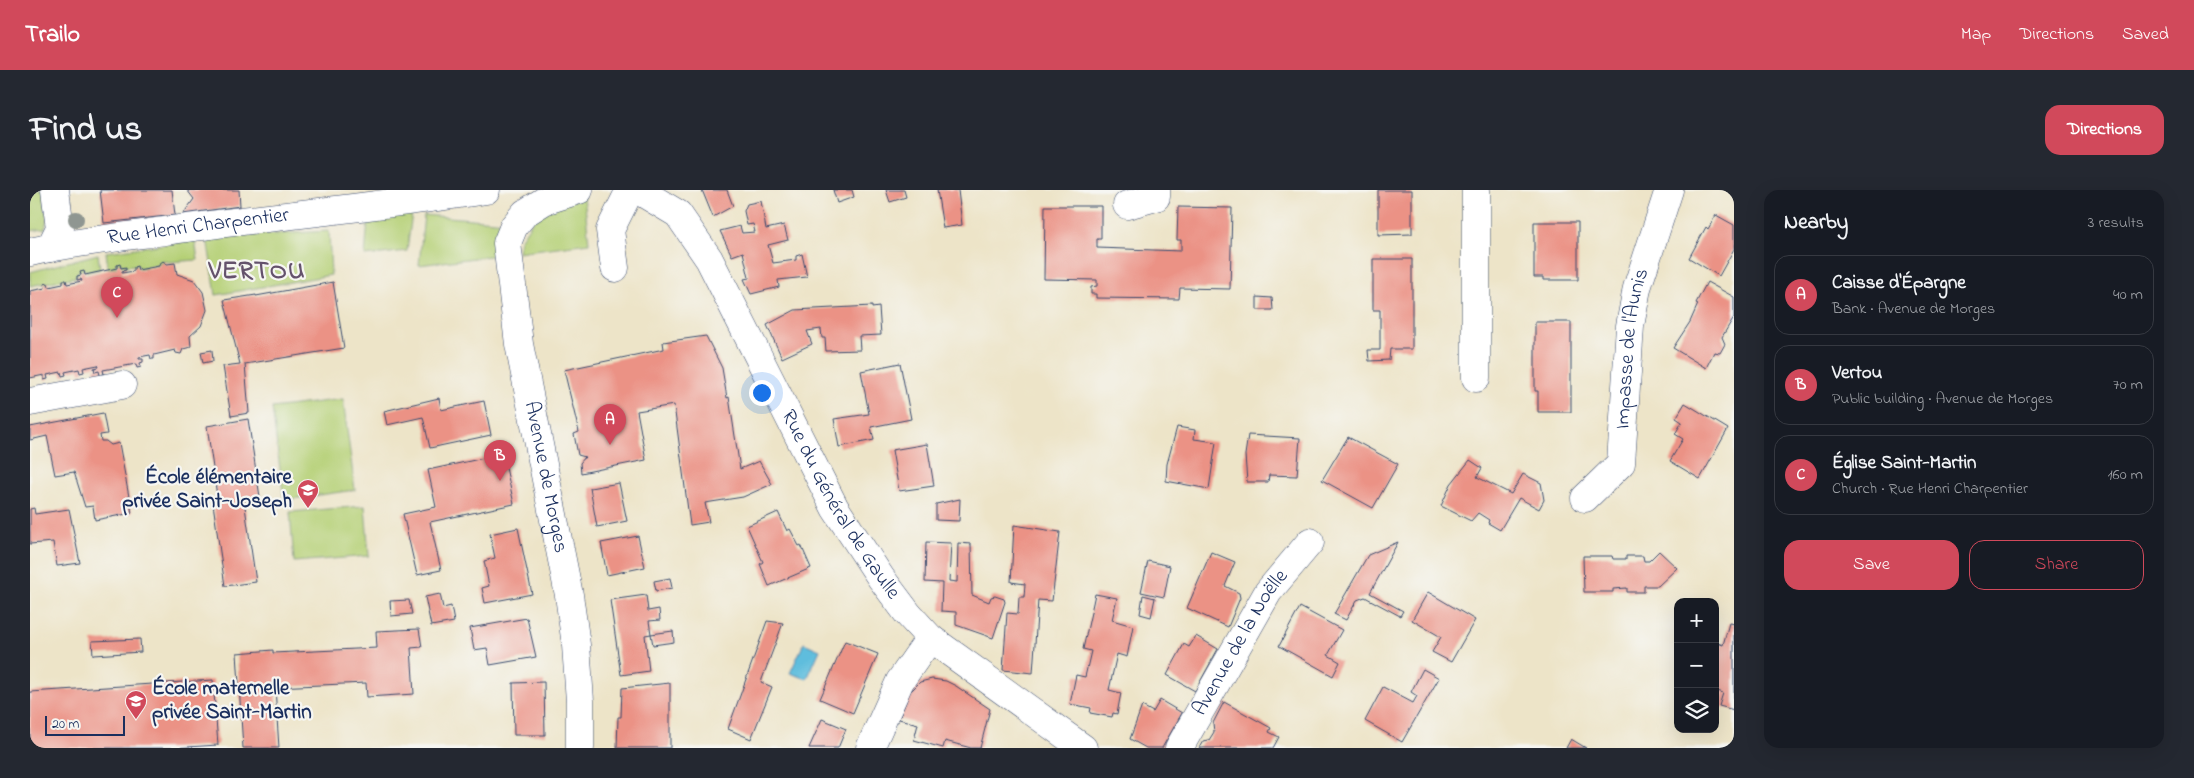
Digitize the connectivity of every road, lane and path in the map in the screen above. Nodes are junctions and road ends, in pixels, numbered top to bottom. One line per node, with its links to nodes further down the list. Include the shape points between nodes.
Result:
1 (55, 190): 11 (street, via 60,228)
2 (486, 190): 9 (street, Rue Henri Charpentier, via 401,203)
3 (579, 190): 19 (street, Avenue de Morges, via 544,201 525,212 507,243 524,372 569,595 576,654)
4 (630, 190): 12 (street, via 610,230)
5 (638, 190): 18 (street, Rue du Général de Gaulle, via 678,214 709,259 835,508 881,578)
6 (1156, 190): 10 (street, via 1156,196)
7 (1476, 190): 13 (street)
8 (1670, 190): 16 (street, Impasse de l'Aunis, via 1636,288 1630,326 1621,463)
9 (335, 200): 11 (street, Rue Henri Charpentier, via 199,226)
10 (1126, 205)
11 (40, 250)
12 (615, 268)
13 (1476, 378)
14 (122, 385): 15 (street)
15 (30, 402)
16 (1585, 498)
17 (1310, 542): 22 (street, Avenue de la Noëlle, via 1268,592)
18 (930, 638): 20 (street, via 900,681); 21 (street, Rue du Général de Gaulle)
19 (580, 748)
20 (870, 748)
21 (1083, 748)
22 (1179, 748)

